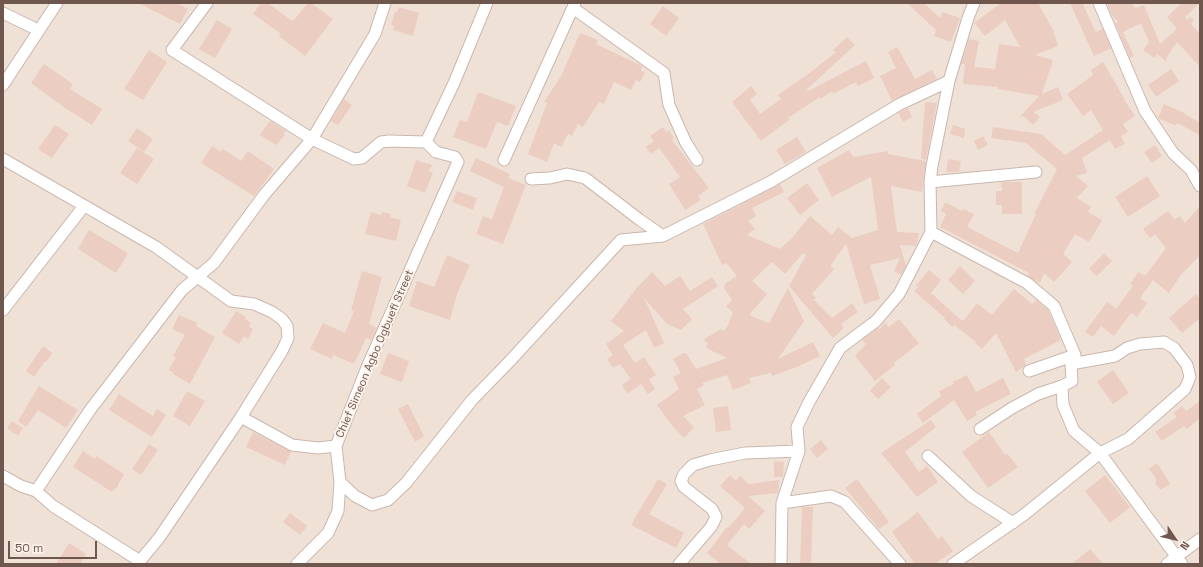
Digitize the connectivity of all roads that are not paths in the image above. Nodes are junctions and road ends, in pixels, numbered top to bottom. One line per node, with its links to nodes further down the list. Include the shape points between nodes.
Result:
1 (56, 3): 9 (street)
2 (207, 3): 12 (street, via 172,50)
3 (385, 3): 12 (street, via 375,34)
4 (487, 3): 13 (street)
5 (974, 3): 10 (street)
6 (1099, 3): 17 (street, via 1146,111 1173,153)
7 (574, 5): 15 (street); 16 (street, via 664,73 669,104 686,143)
8 (3, 13): 9 (street)
9 (38, 30): 11 (street)
10 (949, 81): 20 (street); 24 (street, via 900,104 772,181)
11 (3, 85)
12 (312, 139): 13 (street, via 354,159 362,158 381,142); 25 (street, via 264,195 214,263)
13 (426, 142): 32 (street, Chief Simeon Agbo Ogbuefi Street, via 436,152 455,156 458,162 368,365)
14 (3, 159): 22 (street)
15 (504, 160)
16 (697, 160)
17 (1196, 166): 21 (street)
18 (1036, 172): 20 (street)
19 (531, 179): 24 (street, via 567,174 584,178)
20 (930, 182): 23 (street)
21 (1200, 186)
22 (84, 206): 25 (street, via 156,247); 26 (street)
23 (931, 232): 27 (street, via 1027,283 1054,306); 33 (street, via 899,294 876,321 840,348 797,426)
24 (664, 236): 37 (street, via 621,240 472,400 406,483 388,500 372,505 355,496)
25 (199, 277): 30 (street, via 231,301 254,304 272,312 287,326 288,338 282,351); 38 (street, via 182,290 144,339 90,410)
26 (3, 310)
27 (1073, 359): 28 (street); 29 (street, via 1072,381); 34 (street, via 1115,356 1126,348 1151,342 1164,342 1174,348 1187,365 1190,377 1185,389 1128,439)
28 (1029, 371)
29 (1062, 386): 31 (street, via 1038,394); 34 (street, via 1063,405 1074,431)
30 (241, 418): 32 (street, via 292,445 318,448); 43 (street)
31 (980, 429)
32 (336, 446): 37 (street, Chief Simeon Agbo Ogbuefi Street)
33 (799, 451): 39 (street); 45 (street, via 745,453 693,465 681,481 684,487 712,510 716,517 711,527)
34 (1100, 453): 40 (street); 42 (street)
35 (928, 456): 40 (street, via 971,496)
36 (3, 476): 38 (street)
37 (340, 482): 44 (street, Chief Simeon Agbo Ogbuefi Street, via 338,511 328,533)
38 (36, 491): 43 (street, via 53,506)
39 (782, 503): 46 (street); 47 (street, via 831,496 845,502)
40 (1012, 523): 48 (street)
41 (1200, 539): 42 (street)
42 (1179, 560): 49 (street)
43 (139, 563)
44 (297, 564)
45 (678, 564)
46 (781, 564)
47 (900, 564)
48 (953, 564)
49 (1167, 564)

